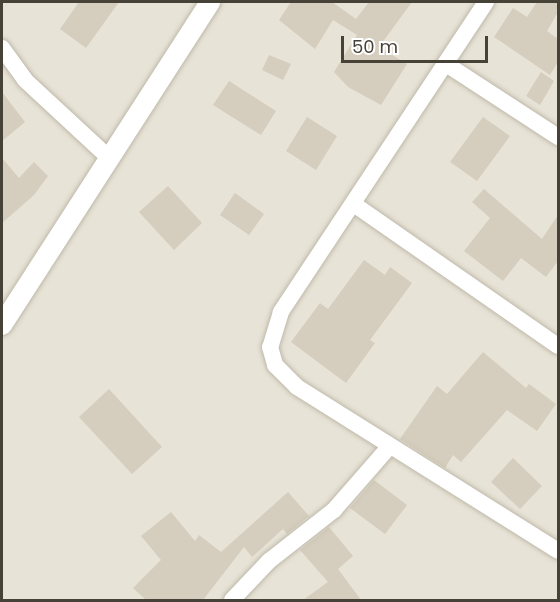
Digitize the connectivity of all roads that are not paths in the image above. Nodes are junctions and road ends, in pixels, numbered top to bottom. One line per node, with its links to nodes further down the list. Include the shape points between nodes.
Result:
1 (210, 2): 6 (street)
2 (486, 2): 4 (street)
3 (2, 48): 6 (street, via 25,80)
4 (446, 64): 5 (street); 7 (street)
5 (558, 137)
6 (107, 156): 8 (street)
7 (355, 205): 9 (street); 10 (street, via 281,312 270,347 275,365 297,387)
8 (2, 324)
9 (558, 346)
10 (388, 448): 11 (street); 12 (street, via 334,510 269,561)
11 (558, 552)
12 (232, 600)

